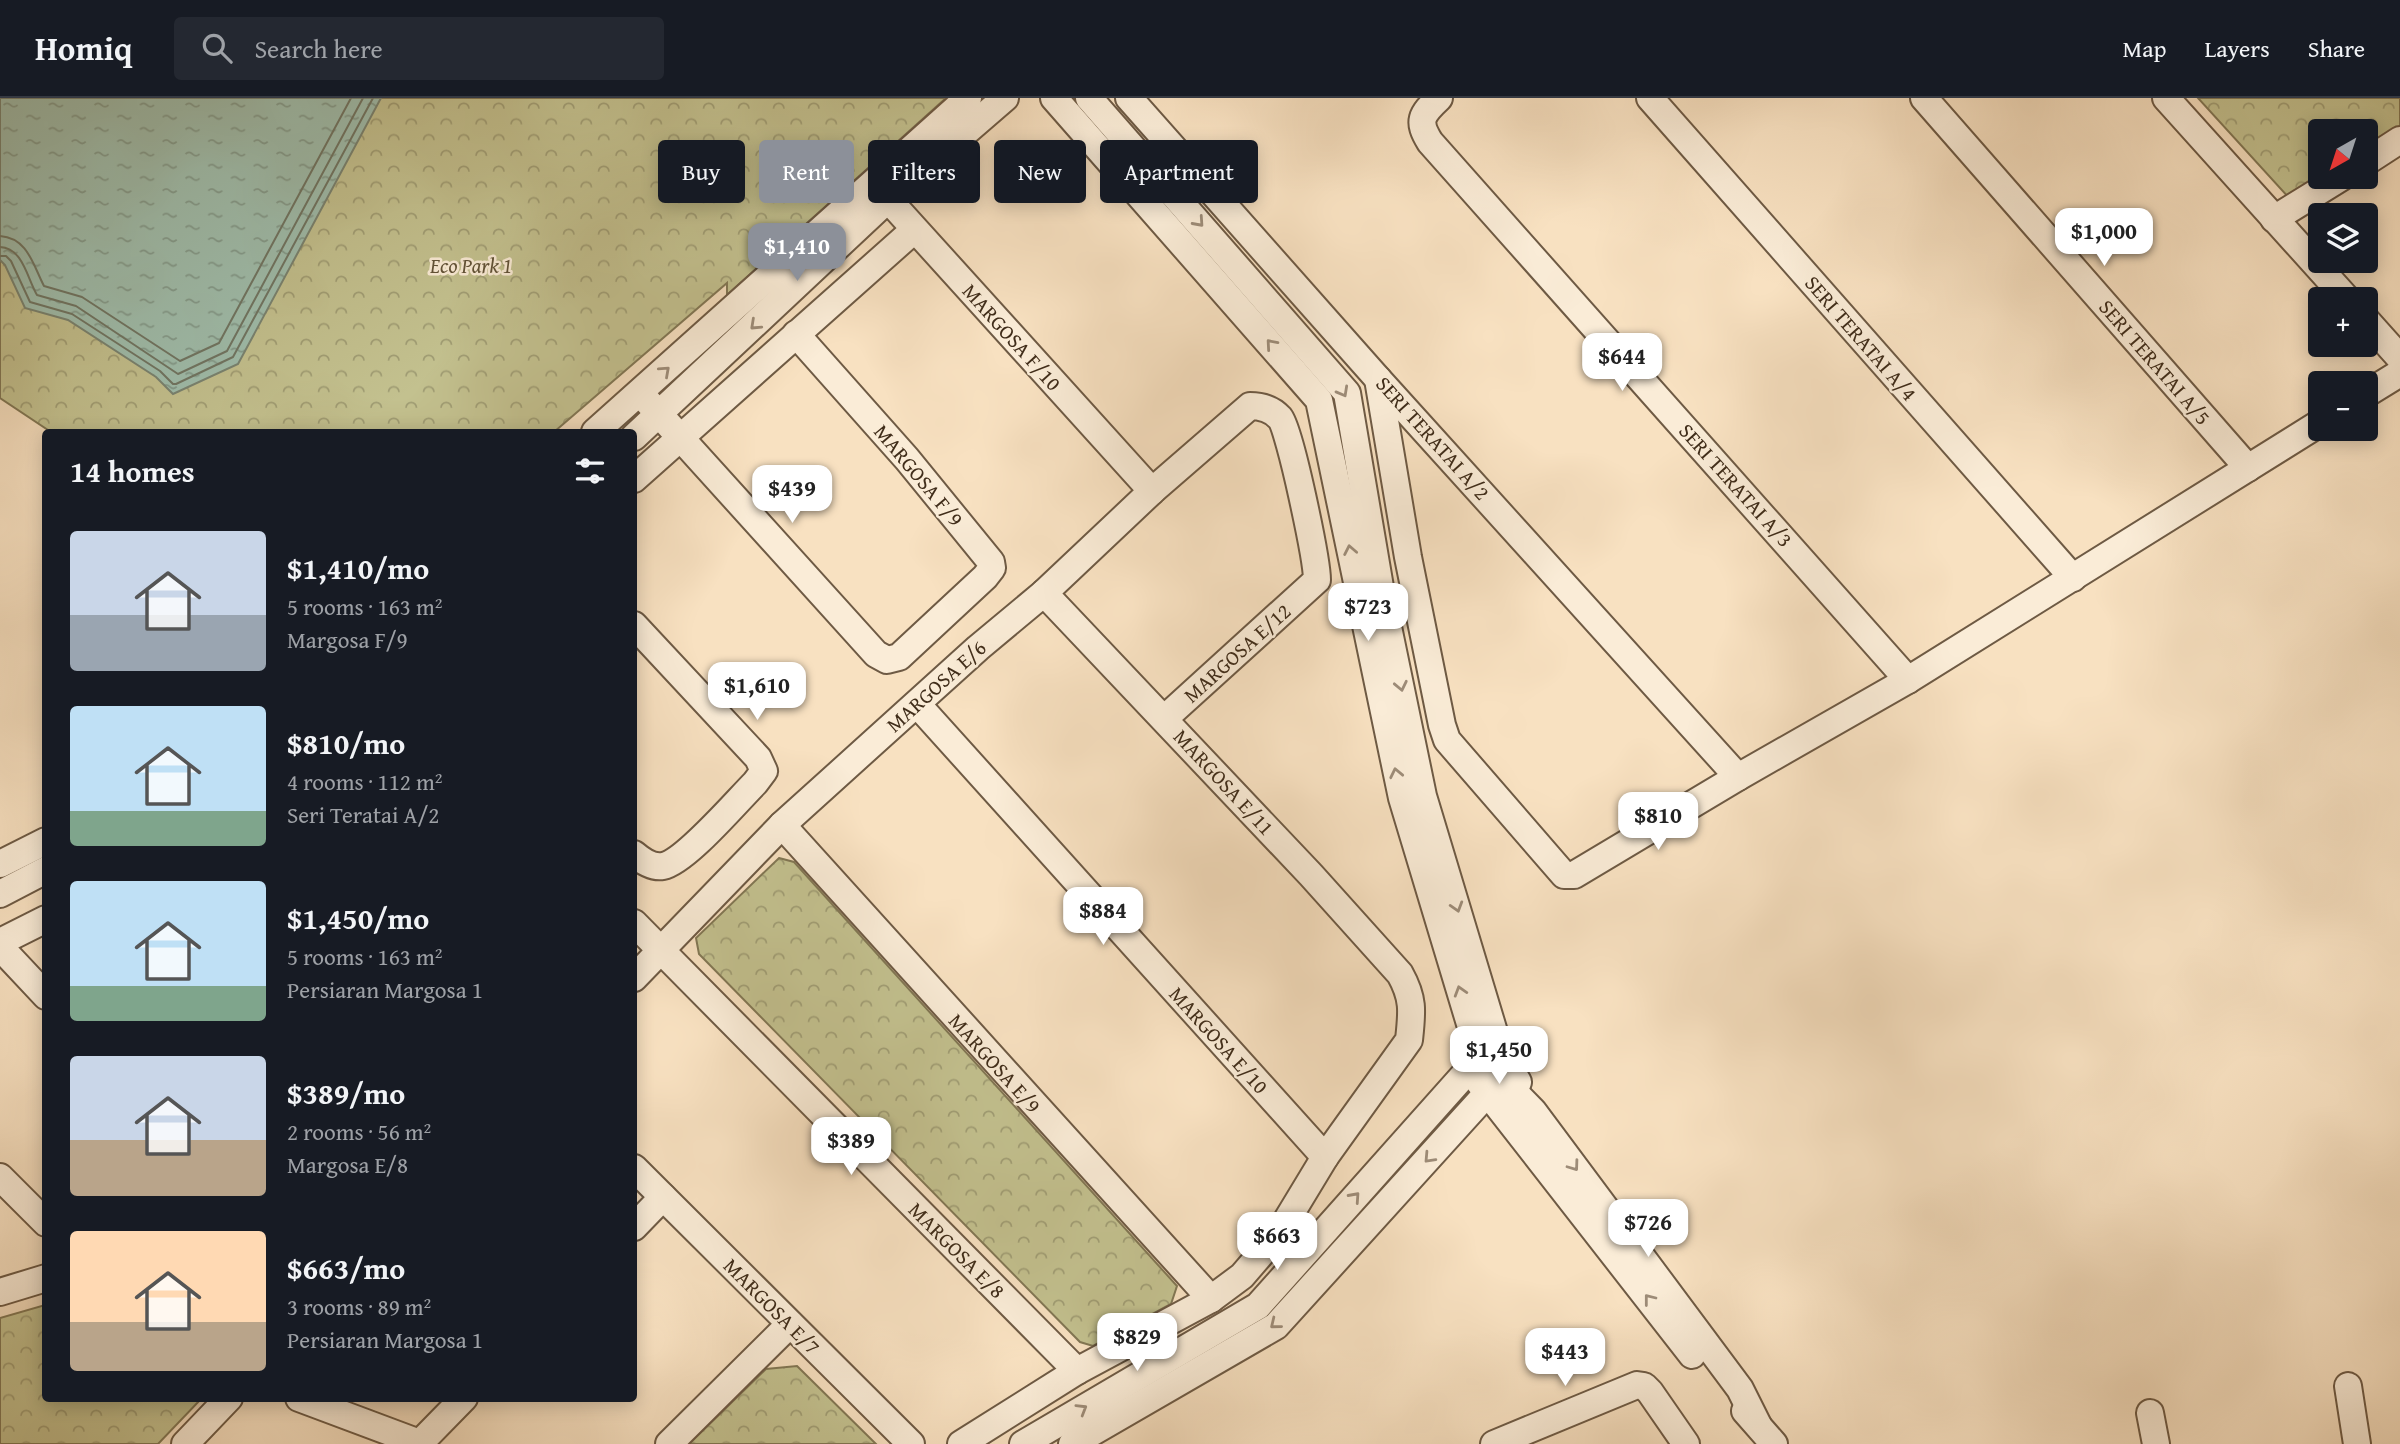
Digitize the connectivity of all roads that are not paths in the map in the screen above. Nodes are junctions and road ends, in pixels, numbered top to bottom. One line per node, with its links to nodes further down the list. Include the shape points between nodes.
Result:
1 (968, 98): 10 (street)
2 (1005, 98): 11 (street)
3 (1054, 98): 21 (street)
4 (1088, 98): 20 (street, one-way to 20)
5 (1129, 98): 28 (street, SERI TERATAI A/2)
6 (1439, 98): 43 (street, SERI TERATAI A/3, via 1424,112 1422,121 1430,142)
7 (1650, 98): 40 (street, SERI TERATAI A/4)
8 (1924, 98): 37 (street, SERI TERATAI A/5)
9 (2166, 98): 18 (street)
10 (929, 140)
11 (949, 140)
12 (2400, 140): 13 (street)
13 (2378, 154)
14 (2323, 189): 18 (street)
15 (868, 202): 30 (street, one-way to 15)
16 (869, 203): 32 (street, one-way to 32)
17 (890, 203): 19 (street, MARGOSA F/10)
18 (2274, 219): 22 (street)
19 (914, 230): 24 (street); 39 (street, MARGOSA F/10)
20 (1221, 247): 21 (street); 26 (street)
21 (1201, 264): 26 (street, one-way to 21)
22 (2336, 287)
23 (2378, 333): 25 (street)
24 (796, 334): 36 (street); 36 (street, MARGOSA F/9, via 988,556 989,573 945,616 899,657 887,660 876,654)
25 (2400, 358)
26 (1308, 367): 60 (street, via 1319,400 1402,798)
27 (2400, 373): 29 (street)
28 (1378, 379): 46 (street, SERI TERATAI A/2); 46 (street, via 1408,557 1447,740 1564,875 1574,875)
29 (2378, 387)
30 (640, 393): 32 (street, MARGOSA F/9); 33 (street)
31 (1250, 406): 39 (street, MARGOSA E/6); 45 (street, MARGOSA E/12, via 1272,411 1285,426 1317,580)
32 (659, 415): 35 (street); 36 (street, MARGOSA F/9)
33 (598, 429)
34 (2308, 430): 37 (street)
35 (637, 435)
36 (680, 438): 38 (street)
37 (2248, 468): 40 (street)
38 (637, 476)
39 (1152, 491): 41 (street, MARGOSA E/6)
40 (2073, 578): 43 (street)
41 (1044, 593): 44 (street, MARGOSA E/6); 45 (street, MARGOSA E/11)
42 (637, 628): 49 (street, via 764,771 679,859 661,867)
43 (1908, 680): 46 (street)
44 (917, 704): 47 (street, MARGOSA E/6); 62 (street, MARGOSA E/10)
45 (1164, 719): 62 (street, MARGOSA E/11, via 1311,875 1400,974 1410,992 1409,1040)
46 (1738, 777)
47 (782, 825): 57 (street, MARGOSA E/6); 70 (street, MARGOSA E/9)
48 (42, 843): 50 (street)
49 (637, 856)
50 (0, 864)
51 (42, 872): 52 (street)
52 (0, 894)
53 (42, 921): 55 (street)
54 (637, 926): 57 (street, MARGOSA E/8)
55 (0, 942)
56 (0, 947): 59 (street)
57 (660, 950): 58 (street, MARGOSA E/6); 73 (street, MARGOSA E/8)
58 (637, 975)
59 (42, 992)
60 (1486, 1076): 61 (street); 61 (street, via 1487,1107); 74 (street, one-way to 60, via 1258,1306); 74 (street, one-way to 74, via 1276,1326)
61 (1521, 1114): 80 (street, via 1693,1357)
62 (1325, 1157): 70 (street, via 1279,1233 1242,1276)
63 (637, 1171): 65 (street, MARGOSA E/7)
64 (0, 1177): 66 (street)
65 (663, 1197): 67 (street); 71 (street, MARGOSA E/7)
66 (42, 1219)
67 (637, 1224)
68 (42, 1279): 69 (street)
69 (0, 1292)
70 (1211, 1299): 72 (street)
71 (790, 1324): 83 (street); 84 (street, MARGOSA E/7)
72 (1145, 1337): 73 (street); 74 (street)
73 (1077, 1371): 85 (street)
74 (1164, 1375): 86 (street, one-way to 74); 87 (street)
75 (2348, 1386): 91 (street)
76 (225, 1402): 81 (street)
77 (310, 1402): 82 (street)
78 (460, 1402): 82 (street)
79 (2150, 1413): 90 (street)
80 (1766, 1434)
81 (185, 1444)
82 (421, 1444)
83 (669, 1444)
84 (911, 1444)
85 (961, 1444)
86 (1023, 1444)
87 (1072, 1444)
88 (1493, 1444): 89 (street, via 1637,1385 1644,1386)
89 (1686, 1444)
90 (2156, 1444)
91 (2357, 1444)

